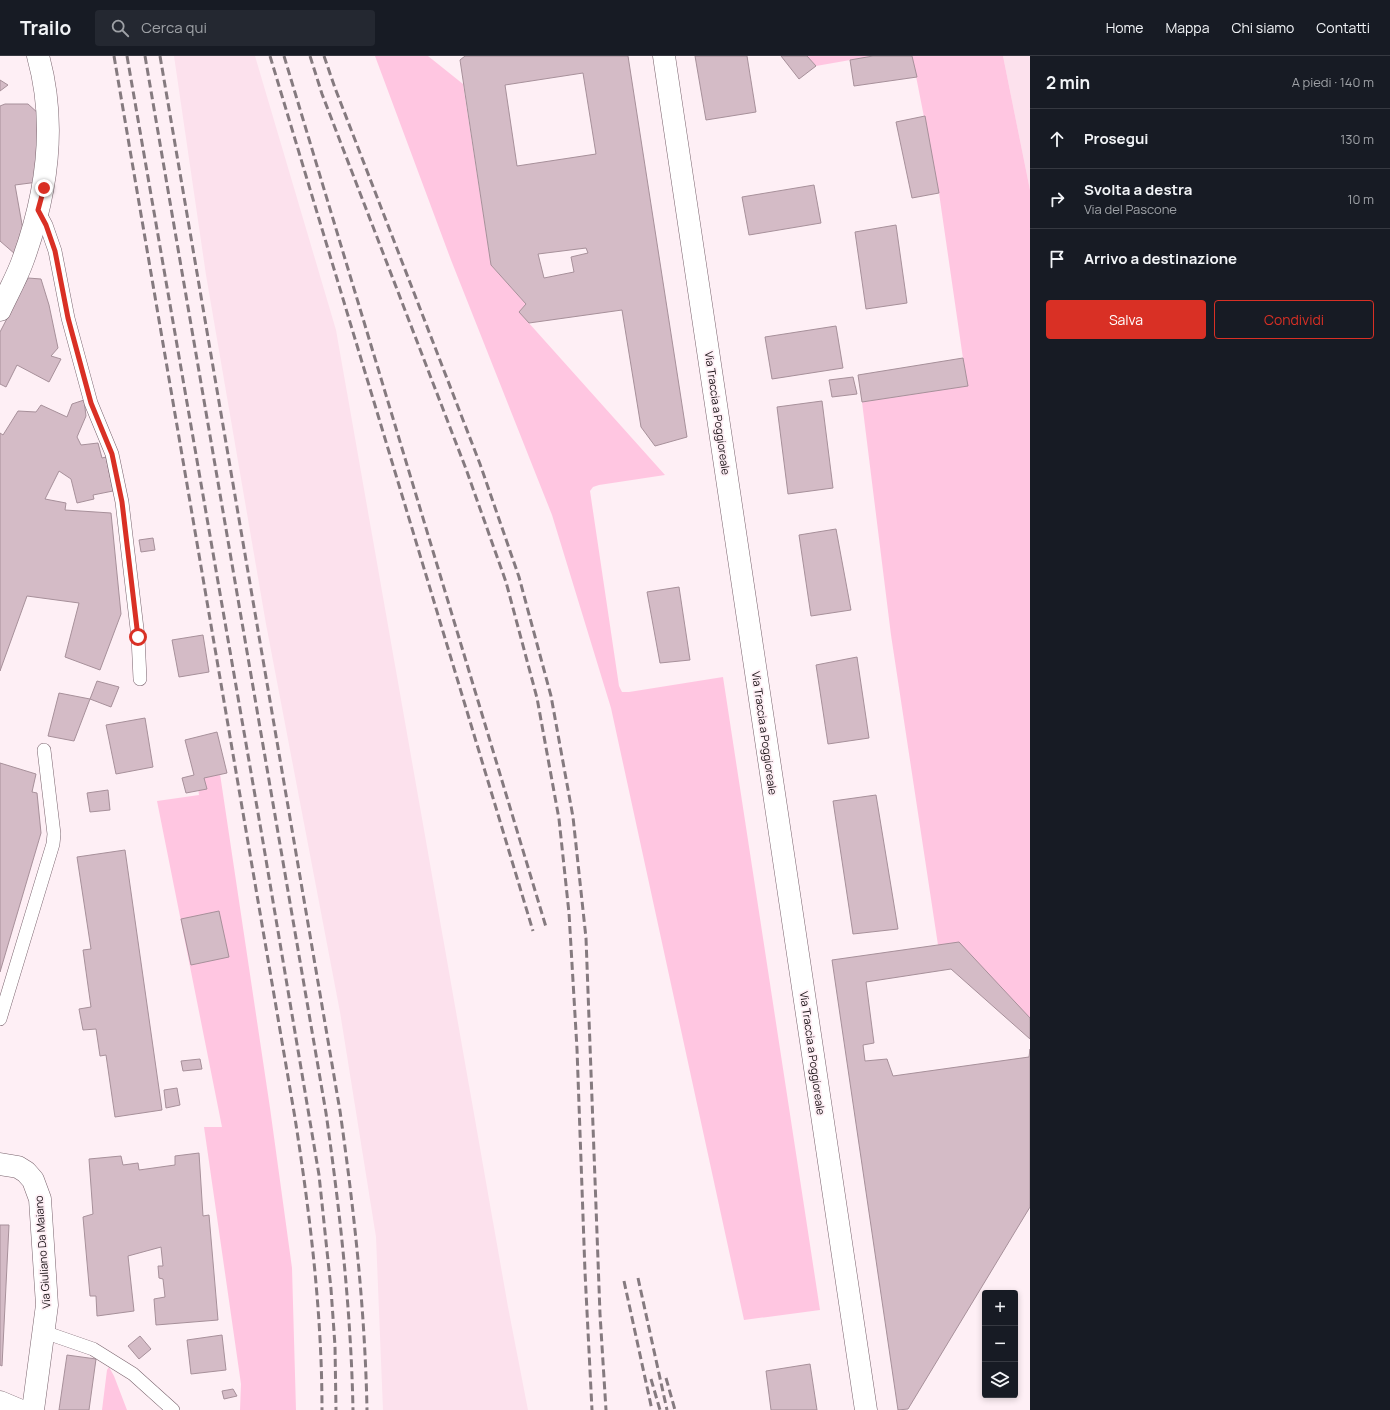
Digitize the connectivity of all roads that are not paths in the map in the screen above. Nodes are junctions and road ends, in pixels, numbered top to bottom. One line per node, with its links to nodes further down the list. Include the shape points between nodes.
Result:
1 (38, 56): 3 (street, via 44,79 48,121 44,188)
2 (664, 56): 14 (street, Via Traccia a Poggioreale)
3 (38, 210): 4 (street, via 23,260); 5 (lane, via 55,251 68,318 89,396 99,427 112,454 122,502 138,637)
4 (0, 310)
5 (140, 679)
6 (44, 750): 7 (lane, via 53,844)
7 (0, 1019)
8 (0, 1164): 9 (street, Via Giuliano Da Maiano, via 18,1167 26,1172 34,1180 40,1199 47,1293)
9 (44, 1332): 12 (street, Via Giuliano Da Maiano); 13 (lane, via 94,1349 133,1374)
10 (0, 1402): 11 (street)
11 (19, 1410)
12 (33, 1410)
13 (173, 1410)
14 (866, 1410)

